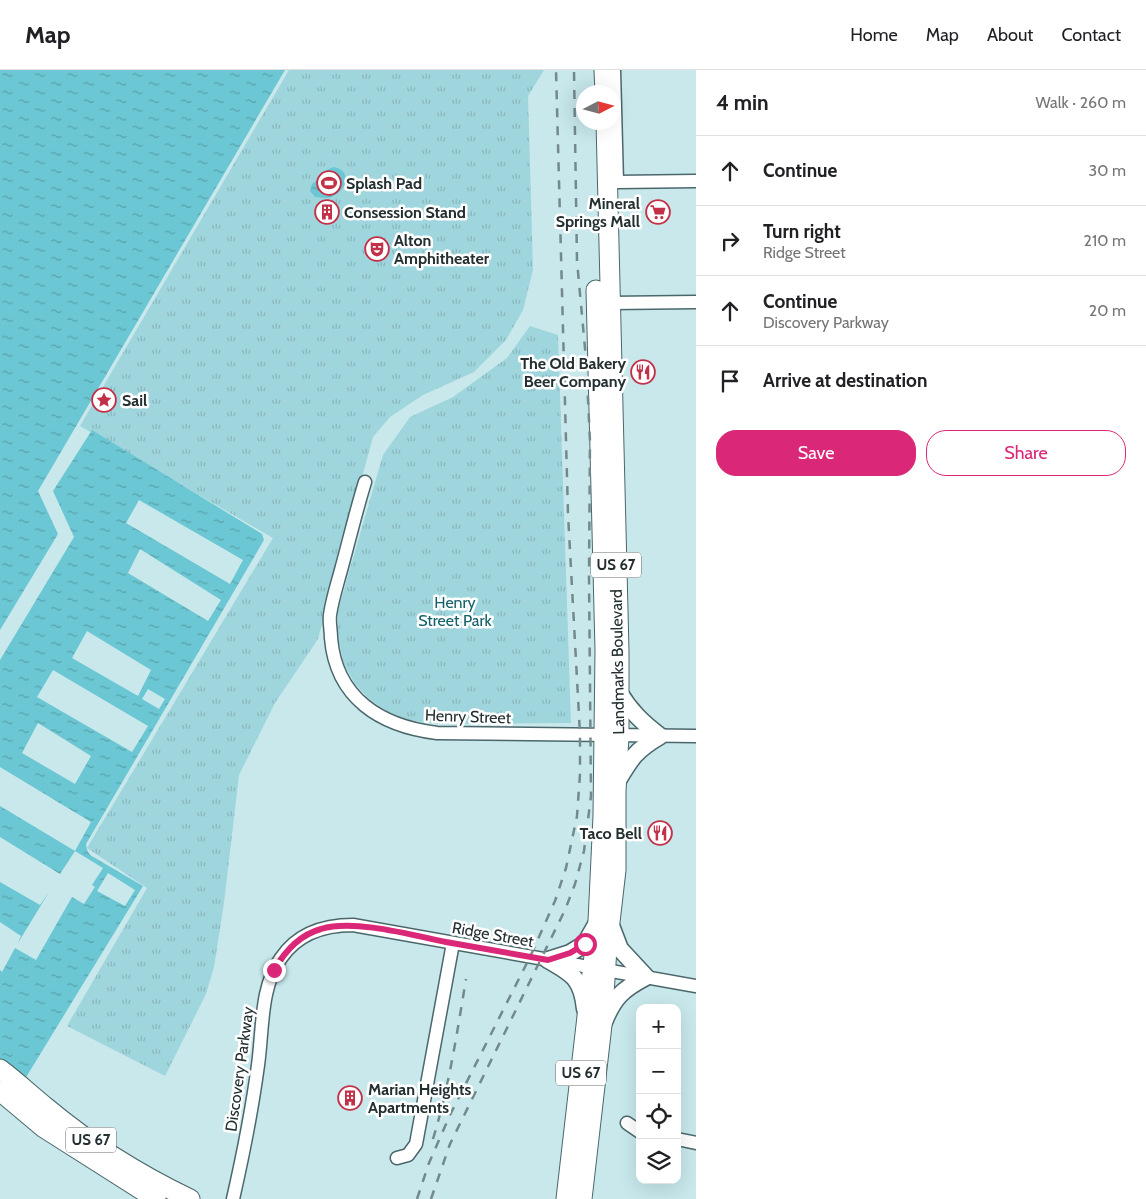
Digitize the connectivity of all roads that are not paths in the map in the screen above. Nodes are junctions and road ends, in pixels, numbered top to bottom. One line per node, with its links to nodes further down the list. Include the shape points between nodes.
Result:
1 (594, 70): 4 (highway)
2 (604, 70): 5 (highway)
3 (614, 70): 8 (street, via 617,182)
4 (594, 85)
5 (605, 85)
6 (594, 130): 13 (highway, Landmarks Boulevard / US 67, via 604,650)
7 (606, 130): 10 (highway, Landmarks Boulevard / US 67)
8 (696, 182)
9 (696, 302): 10 (street)
10 (610, 303): 12 (highway, Landmarks Boulevard / US 67)
11 (365, 482): 13 (street, Henry Street, via 329,616 338,672 355,697 377,715 416,730 453,734)
12 (619, 692): 13 (highway, Landmarks Boulevard / US 67); 14 (main road, via 631,711)
13 (611, 736): 14 (street, Henry Street); 16 (highway, Landmarks Boulevard / US 67); 17 (highway, Landmarks Boulevard / US 67, via 603,816)
14 (660, 736): 15 (street, Henry Street); 16 (main road, via 634,754)
15 (696, 736)
16 (617, 782): 17 (highway, Landmarks Boulevard / US 67, via 616,870)
17 (604, 922): 20 (main road, via 585,944); 21 (highway, Landmarks Boulevard / US 67); 22 (main road, via 620,949)
18 (453, 943): 19 (street, Ridge Street, via 339,925 309,933); 20 (street, Ridge Street); 31 (street, via 416,1144 408,1154)
19 (289, 948): 34 (street, Discovery Parkway, via 274,970 266,993 250,1118)
20 (548, 960): 21 (street, Ridge Street); 24 (main road, via 573,976 583,992)
21 (599, 969): 22 (street, Ridge Street); 24 (highway, Landmarks Boulevard / US 67)
22 (646, 977): 23 (street, Ridge Street); 24 (main road, via 623,990)
23 (696, 986)
24 (594, 1024): 35 (highway, Landmarks Boulevard / US 67); 36 (highway, Landmarks Boulevard / US 67)
25 (0, 1068): 33 (highway, US 67, via 99,1146)
26 (0, 1091): 32 (highway, US 67, via 44,1128)
27 (626, 1123): 28 (street)
28 (636, 1129)
29 (681, 1140): 30 (street)
30 (696, 1143)
31 (397, 1158)
32 (156, 1199)
33 (190, 1199)
34 (232, 1199)
35 (566, 1199)
36 (582, 1199)

